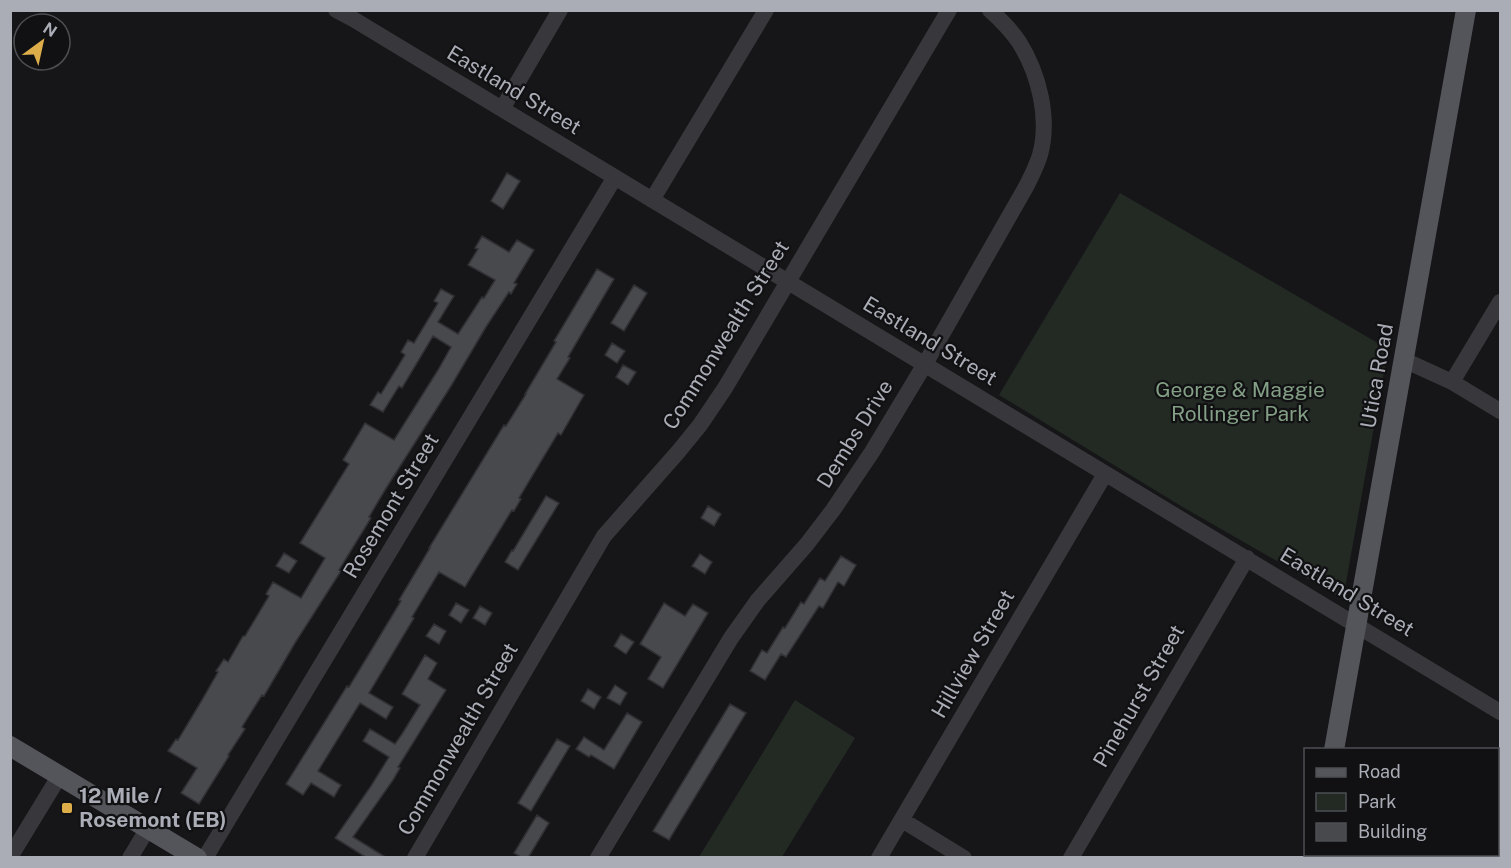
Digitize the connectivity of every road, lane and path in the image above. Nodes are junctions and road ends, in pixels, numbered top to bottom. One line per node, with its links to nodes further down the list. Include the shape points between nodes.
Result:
1 (336, 10): 7 (street, Eastland Street)
2 (561, 10): 7 (street)
3 (766, 10): 9 (street)
4 (949, 10): 10 (street, Commonwealth Street)
5 (990, 10): 13 (street, Dembs Drive, via 1018,41 1038,84 1043,115 1040,156)
6 (1466, 10): 12 (main road, Utica Road)
7 (502, 109): 8 (street, Eastland Street)
8 (615, 177): 9 (street, Eastland Street); 28 (street, Rosemont Street)
9 (652, 200): 10 (street, Eastland Street)
10 (788, 282): 13 (street, Eastland Street); 29 (street, Commonwealth Street, via 700,425 604,536)
11 (1500, 302): 14 (street)
12 (1404, 360): 14 (street); 18 (main road, Utica Road)
13 (925, 364): 16 (street, Eastland Street); 30 (street, Dembs Drive, via 833,510 731,638)
14 (1452, 382): 15 (street)
15 (1500, 411)
16 (1105, 474): 17 (street, Eastland Street); 23 (street, Hillview Street)
17 (1246, 558): 18 (street, Eastland Street); 33 (street, Pinehurst Street)
18 (1356, 624): 19 (street, Eastland Street); 21 (main road, Utica Road)
19 (1500, 712)
20 (10, 746): 22 (main road)
21 (1334, 748)
22 (60, 775): 24 (main road); 25 (street)
23 (902, 820): 31 (street, Hillview Street); 32 (street)
24 (148, 828): 26 (street); 27 (main road)
25 (10, 857)
26 (130, 858)
27 (197, 858)
28 (205, 858)
29 (415, 858)
30 (598, 858)
31 (879, 858)
32 (964, 858)
33 (1071, 858)

